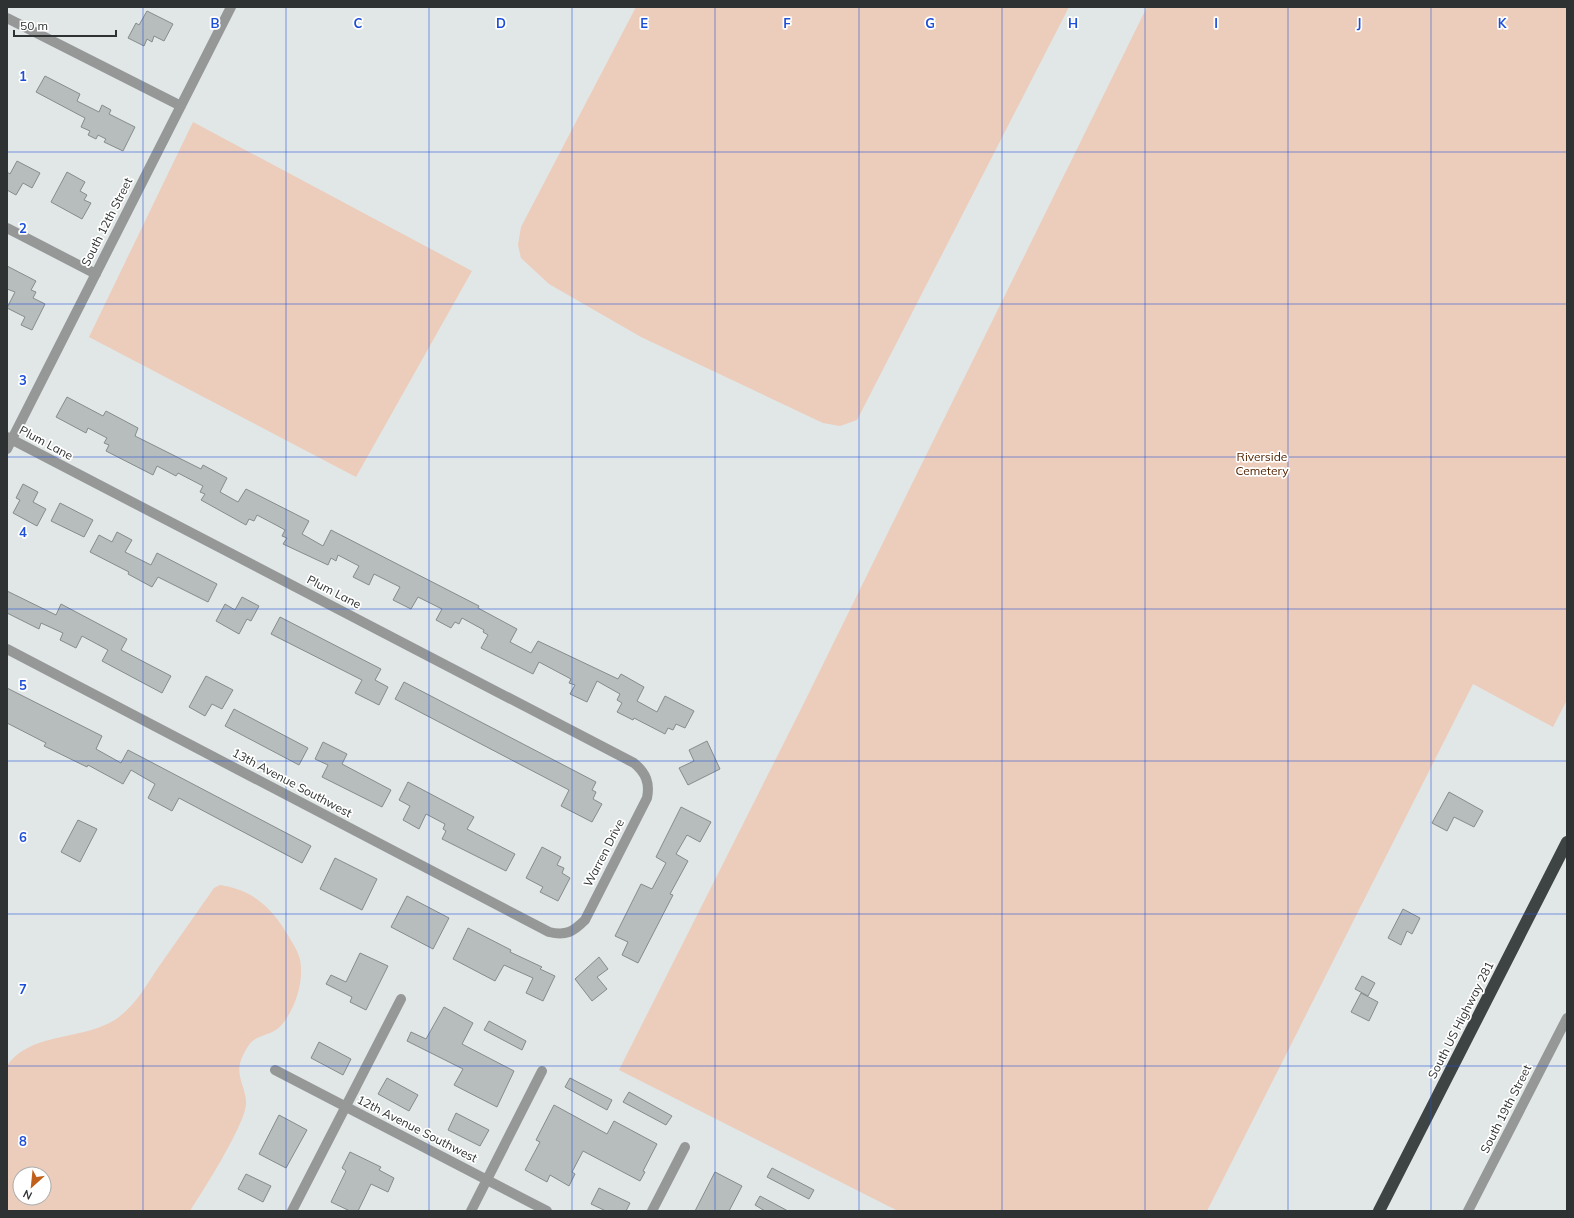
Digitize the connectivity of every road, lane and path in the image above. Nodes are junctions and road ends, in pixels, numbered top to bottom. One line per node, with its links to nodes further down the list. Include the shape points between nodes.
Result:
1 (231, 7): 3 (street, South 12th Street)
2 (7, 18): 3 (street)
3 (181, 106): 5 (street, South 12th Street)
4 (7, 228): 5 (street)
5 (96, 274): 6 (street, South 12th Street)
6 (9, 442): 8 (street, Plum Lane, via 634,763)
7 (7, 649): 10 (street, 13th Avenue Southwest, via 549,932)
8 (646, 775): 10 (street, Warren Drive, via 649,790 647,798 585,920)
9 (1567, 842): 22 (highway, South US Highway 281)
10 (566, 934)
11 (401, 999): 15 (street)
12 (1567, 1018): 23 (street, South 19th Street)
13 (275, 1070): 15 (street, 12th Avenue Southwest)
14 (542, 1071): 17 (street)
15 (345, 1107): 17 (street, 12th Avenue Southwest); 18 (street)
16 (685, 1147): 21 (street)
17 (487, 1180): 19 (street); 20 (street, 12th Avenue Southwest)
18 (292, 1211)
19 (471, 1211)
20 (547, 1211)
21 (652, 1211)
22 (1379, 1211)
23 (1468, 1211)

